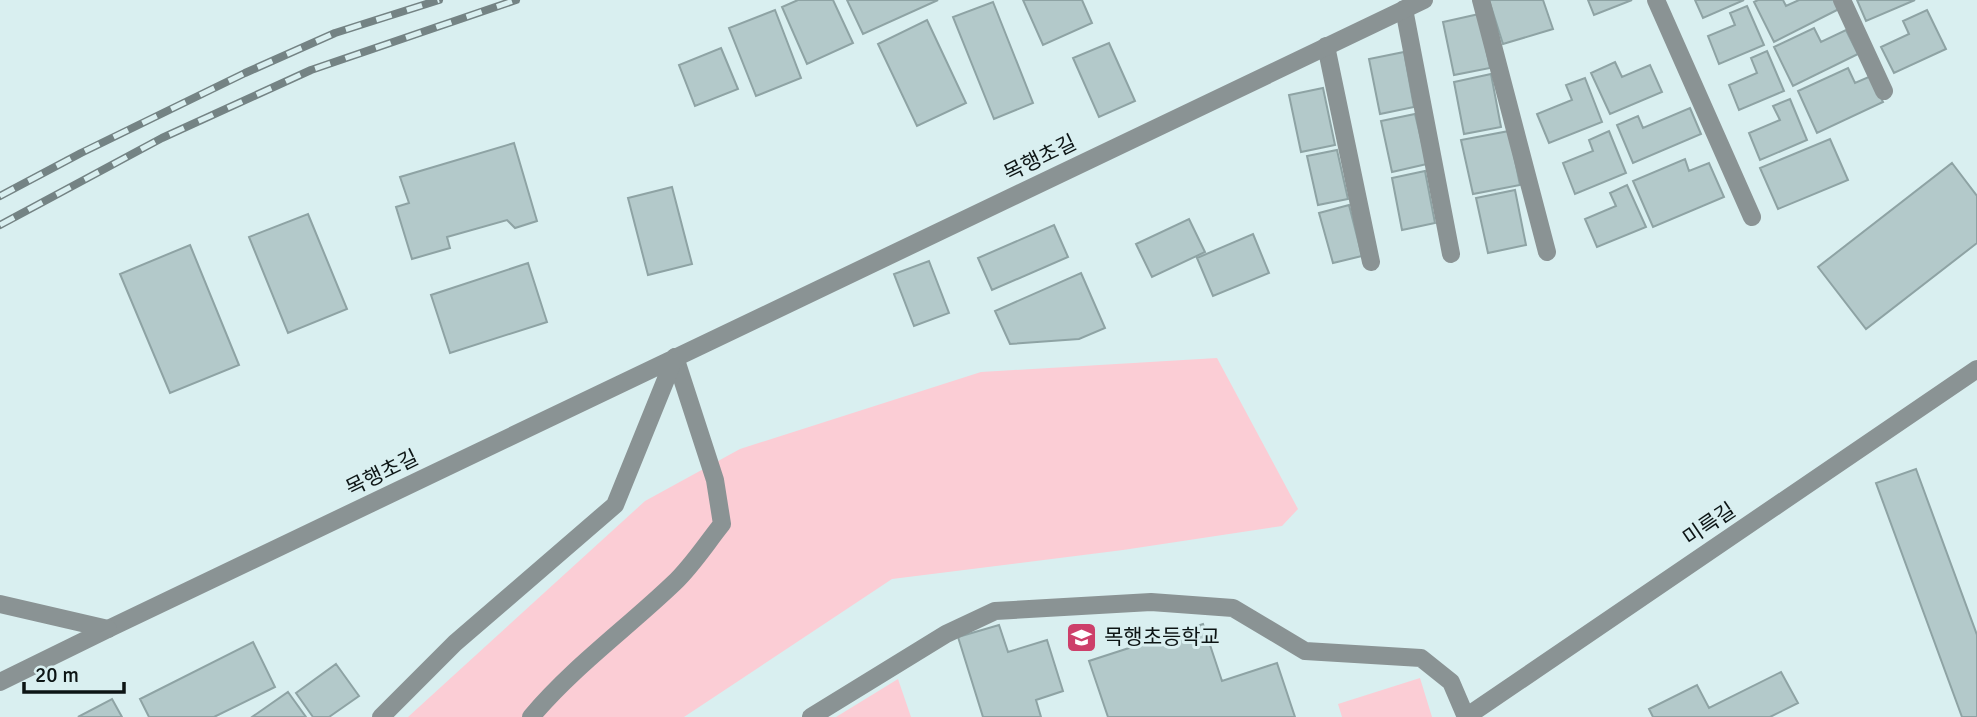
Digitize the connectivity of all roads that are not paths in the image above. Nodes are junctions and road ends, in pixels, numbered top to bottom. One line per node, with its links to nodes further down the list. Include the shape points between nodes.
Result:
1 (1424, 0): 5 (street, 목행초길)
2 (1481, 0): 9 (street)
3 (1656, 0): 8 (street)
4 (1842, 0): 7 (street)
5 (1404, 9): 6 (street, 목행초길); 10 (street)
6 (1326, 46): 11 (street); 12 (street, 목행초길)
7 (1884, 91)
8 (1752, 217)
9 (1547, 252)
10 (1451, 254)
11 (1371, 262)
12 (676, 357): 15 (street, 목행초길); 17 (street, via 615,505 455,643); 18 (street, via 716,480 722,524 676,581)
13 (1977, 369): 20 (street, 미륵길)
14 (0, 604): 15 (street)
15 (108, 629): 16 (street, 목행초길)
16 (0, 682)
17 (381, 717)
18 (531, 717)
19 (811, 717): 20 (street, via 946,634 995,611 1151,603 1233,608 1305,650 1421,658 1451,682)
20 (1466, 717)

